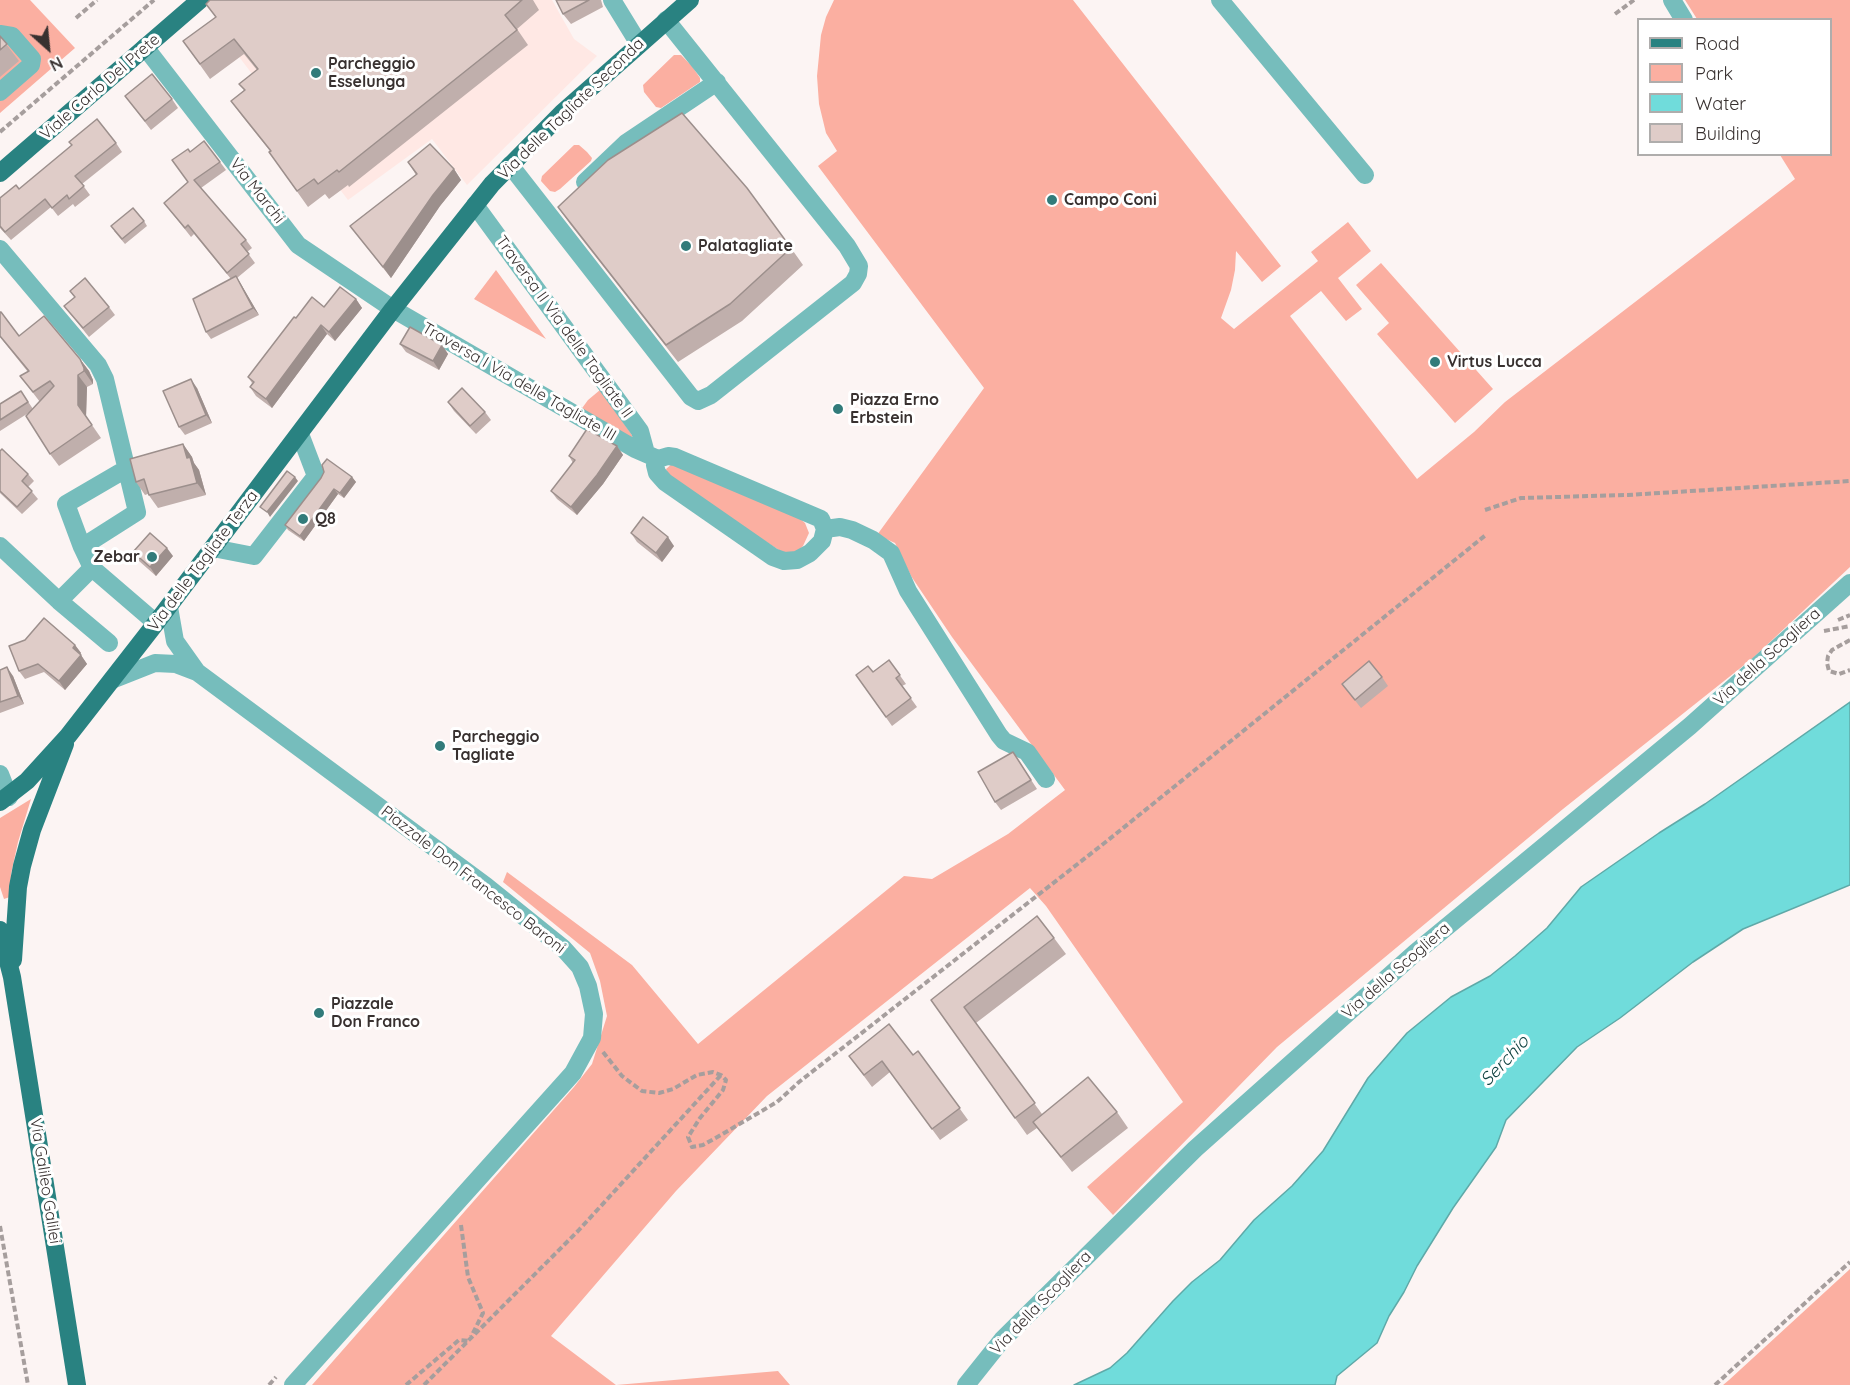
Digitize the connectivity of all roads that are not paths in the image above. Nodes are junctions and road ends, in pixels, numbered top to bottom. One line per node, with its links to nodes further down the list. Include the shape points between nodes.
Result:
1 (200, 0): 10 (main road, Viale Carlo Del Prete)
2 (612, 0): 9 (street)
3 (690, 0): 7 (main road, Via delle Tagliate Seconda)
4 (1220, 0): 15 (street)
5 (1672, 0): 6 (street)
6 (1683, 18)
7 (666, 20): 9 (main road, Via delle Tagliate Seconda); 11 (street)
8 (0, 34): 12 (street, via 12,36 32,59 31,65)
9 (639, 44): 13 (main road, Via delle Tagliate Seconda)
10 (145, 47): 14 (main road, Viale Carlo Del Prete); 19 (street, Via Marchi, via 298,245)
11 (717, 82): 17 (street, via 626,143); 17 (street, via 847,246 859,266 853,283 711,395 698,401)
12 (0, 92)
13 (510, 165): 16 (main road, Via delle Tagliate Seconda); 17 (street)
14 (0, 173)
15 (1365, 175)
16 (475, 205): 19 (main road, Via delle Tagliate Seconda); 21 (street, Traversa II Via delle Tagliate II, via 640,431)
17 (549, 217)
18 (0, 249): 22 (street, via 98,365)
19 (393, 309): 20 (main road, Via delle Tagliate Terza); 21 (street, Traversa I Via delle Tagliate III)
20 (300, 434): 26 (main road, Via delle Tagliate Terza); 26 (street, via 316,476 254,556)
21 (652, 456): 23 (street, via 675,458 821,519); 23 (street, Traversa II Via delle Tagliate II, via 657,474 664,482 773,557 784,561 804,557 822,541)
22 (126, 469): 25 (street, via 137,512); 25 (street, via 66,504)
23 (825, 529): 37 (street, via 852,530 891,554 908,591 999,735 1027,752)
24 (0, 546): 29 (street)
25 (82, 547): 27 (street)
26 (213, 548): 30 (main road, Via delle Tagliate Terza)
27 (92, 568): 29 (street); 31 (street)
28 (1850, 583): 43 (street, Via della Scogliera, via 1690,726 1415,953 1195,1149 1002,1340)
29 (59, 601): 32 (street)
30 (169, 607): 31 (main road, Via delle Tagliate Terza); 33 (street, Piazzale Don Francesco Baroni, via 175,641)
31 (156, 623): 34 (main road, Via delle Tagliate Terza)
32 (109, 643)
33 (197, 672): 34 (street, via 176,664 155,663); 41 (street, Piazzale Don Francesco Baroni, via 486,886 563,948 580,967 594,1014 592,1038 573,1073 457,1202)
34 (112, 680): 35 (main road, Via delle Tagliate Terza)
35 (68, 736): 38 (main road, Via delle Tagliate Terza); 40 (main road, Via Galileo Galilei, via 22,866)
36 (0, 774): 38 (street)
37 (1046, 779)
38 (4, 800)
39 (0, 930): 40 (main road, Via Galileo Galilei)
40 (12, 977): 42 (main road, Via Galileo Galilei)
41 (285, 1381)
42 (77, 1385)
43 (966, 1385)

